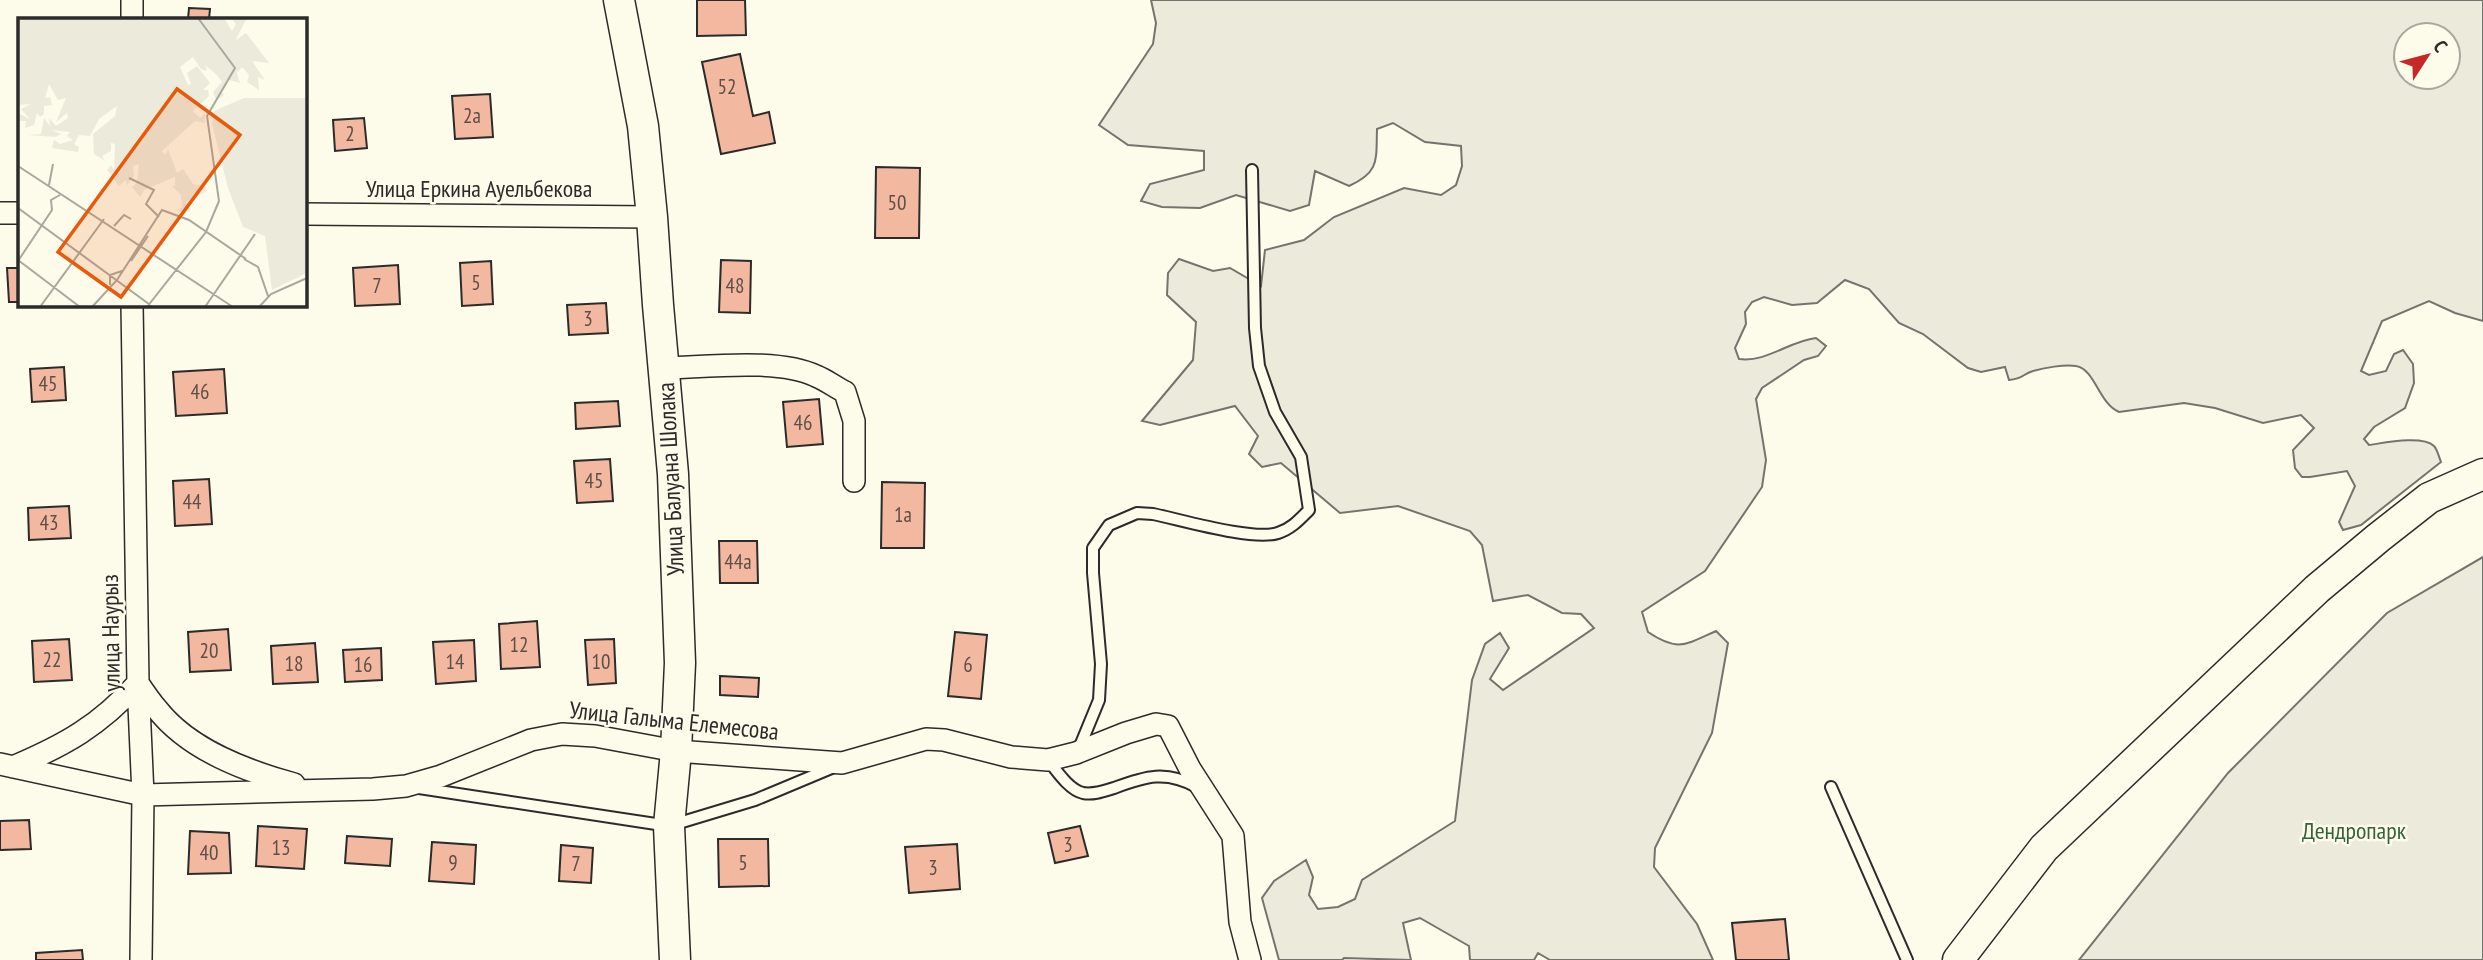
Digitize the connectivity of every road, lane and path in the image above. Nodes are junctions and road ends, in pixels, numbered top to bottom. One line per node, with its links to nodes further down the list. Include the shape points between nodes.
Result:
1 (132, 0): 3 (street)
2 (620, 0): 8 (street, Улица Балуана Шолака)
3 (132, 18)
4 (1252, 170): 15 (lane, via 1259,366 1275,412 1301,457 1309,510 1292,527 1276,534 1137,513 1110,525 1093,548 1099,700)
5 (0, 213): 6 (street)
6 (18, 213)
7 (306, 214): 8 (street, Улица Еркина Ауельбекова)
8 (652, 217): 10 (street, Улица Балуана Шолака)
9 (132, 306): 13 (street, улица Наурыз)
10 (665, 368): 12 (street, via 788,368 815,375 845,392 854,421); 14 (street, Улица Балуана Шолака, via 680,663)
11 (2483, 474): 29 (street, via 2430,498 2317,589 2044,848)
12 (854, 481)
13 (138, 683): 18 (street, via 94,725 58,747); 22 (street, via 179,731 218,756 262,776); 23 (street, улица Наурыз)
14 (676, 751): 17 (street, Улица Галыма Елемесова); 19 (street, Улица Галыма Елемесова, via 562,734 531,740); 24 (street, Улица Балуана Шолака)
15 (1076, 753): 16 (street, Улица Галыма Елемесова); 21 (street, Улица Галыма Елемесова, via 1156,724 1168,726)
16 (1048, 760): 17 (street, Улица Галыма Елемесова, via 926,739); 21 (lane, via 1081,793 1099,793 1144,777 1164,776)
17 (842, 763): 24 (lane, via 755,800)
18 (6, 765): 23 (street, Улица Галыма Елемесова)
19 (406, 786): 22 (street, Улица Галыма Елемесова); 24 (lane)
20 (1831, 787): 28 (lane)
21 (1203, 789): 27 (street, via 1233,836 1240,922)
22 (321, 790): 23 (street, Улица Галыма Елемесова)
23 (143, 795): 25 (street, улица Наурыз)
24 (669, 826): 26 (street, Улица Балуана Шолака)
25 (141, 960)
26 (676, 960)
27 (1250, 960)
28 (1907, 960)
29 (1958, 960)

